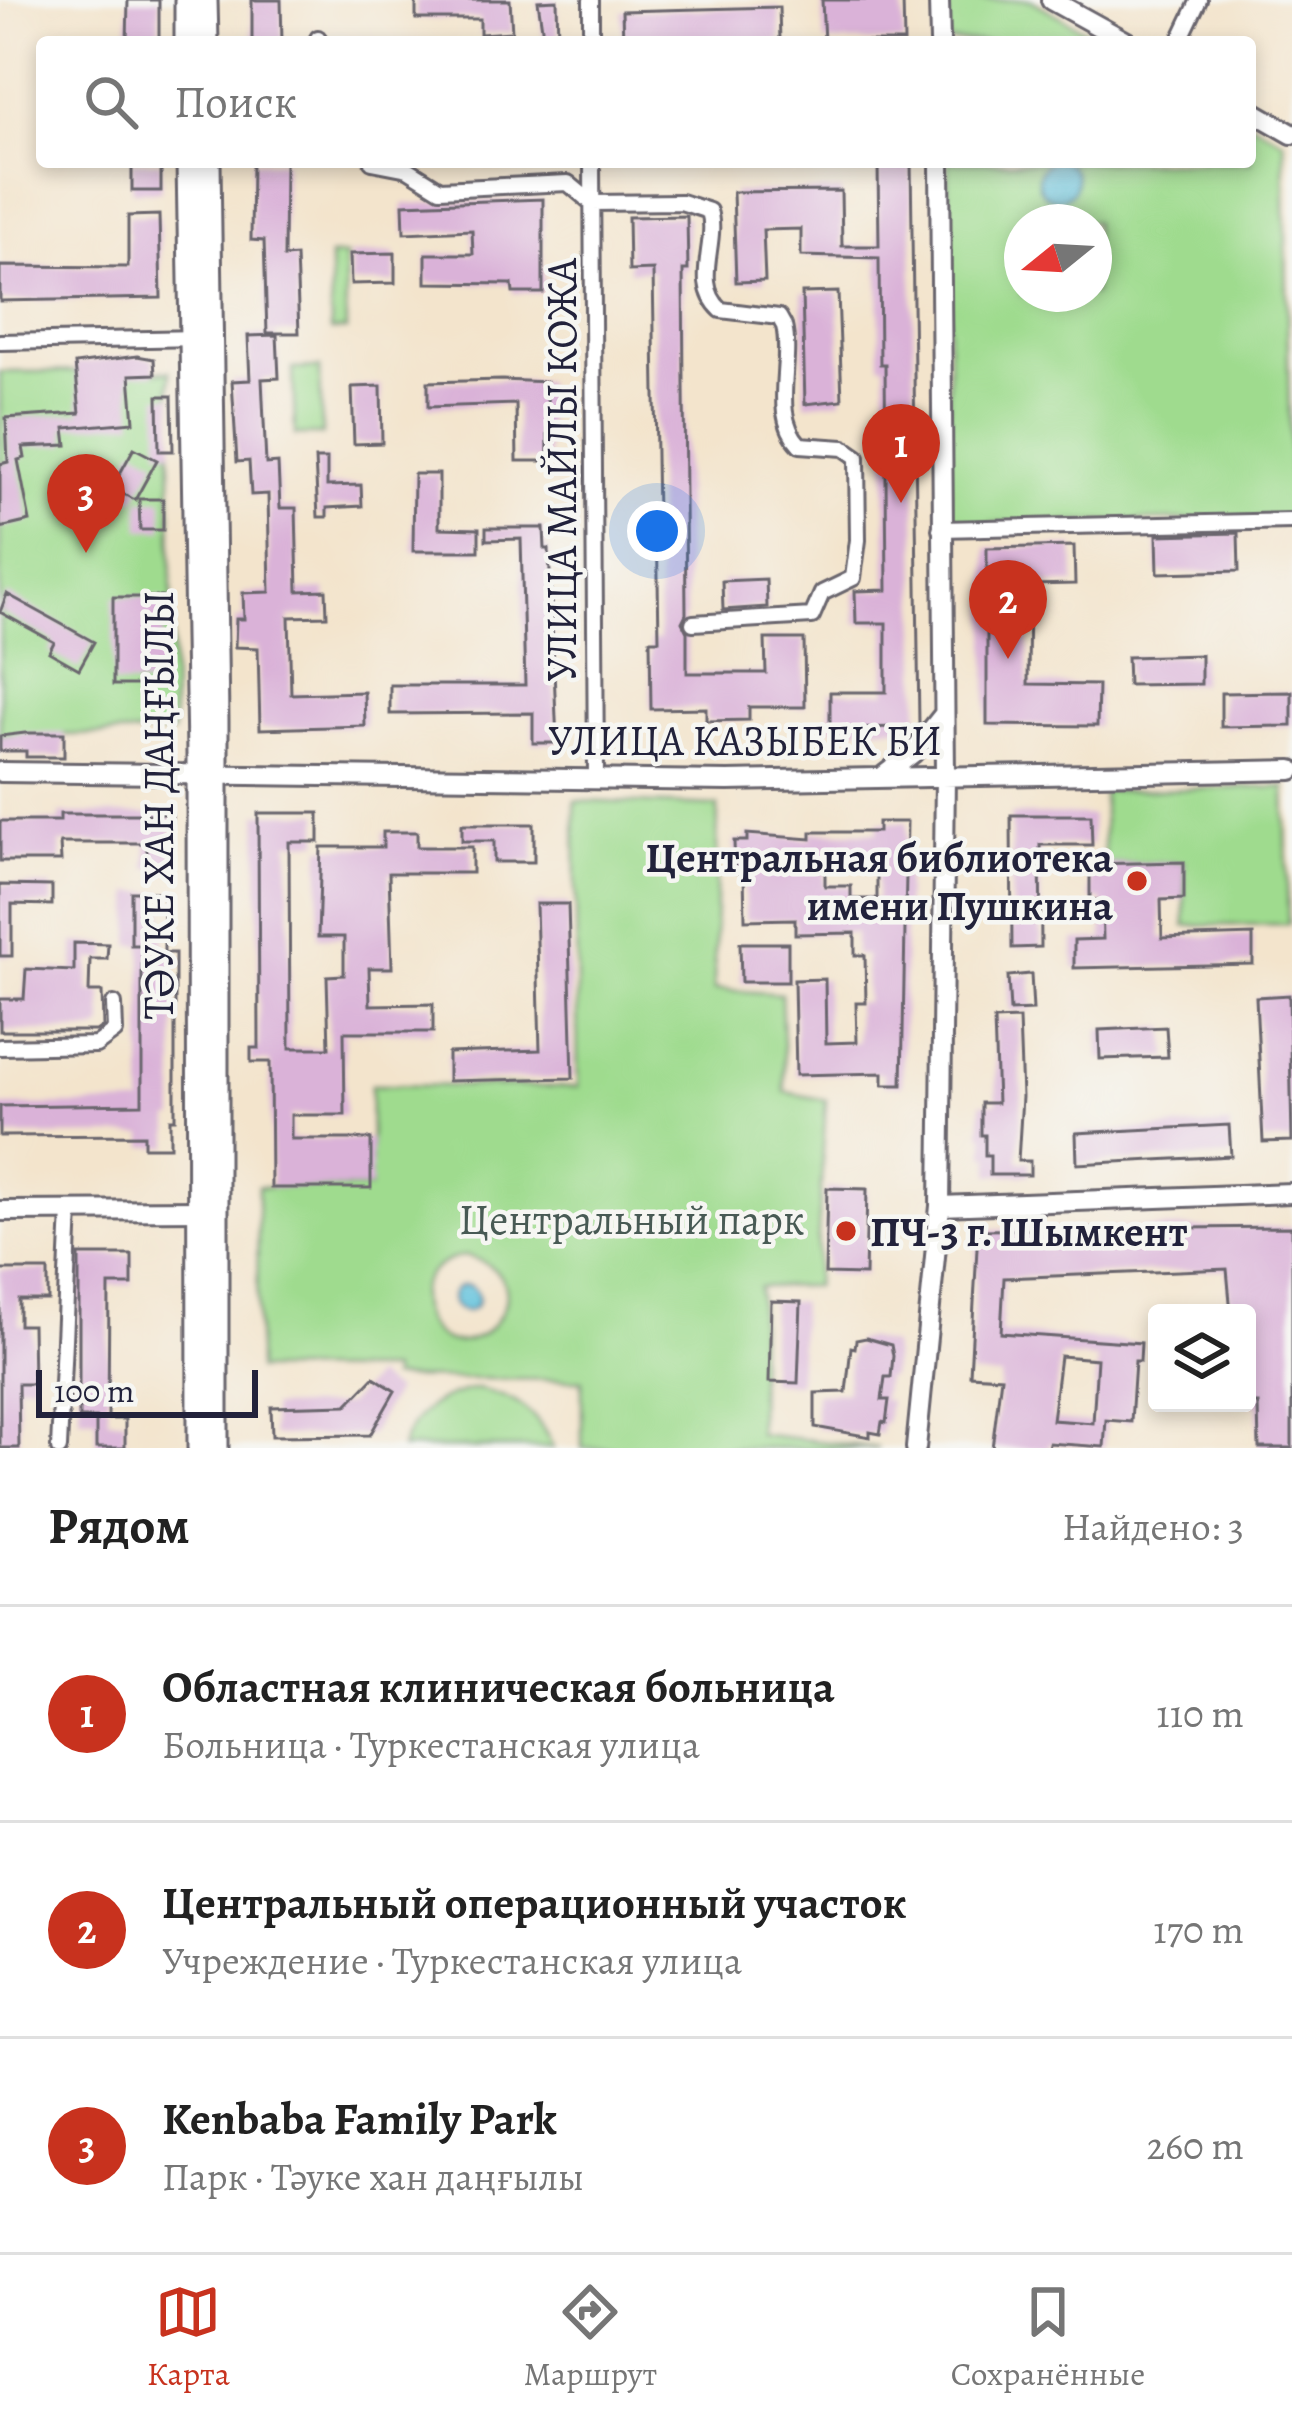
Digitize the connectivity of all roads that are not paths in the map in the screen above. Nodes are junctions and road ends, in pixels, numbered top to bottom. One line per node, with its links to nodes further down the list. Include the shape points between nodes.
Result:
1 (186, 0): 7 (main road)
2 (206, 0): 8 (main road)
3 (591, 0): 9 (street)
4 (938, 0): 10 (main road)
5 (1052, 0): 11 (main road)
6 (1199, 0): 12 (street)
7 (186, 36)
8 (207, 36)
9 (591, 36)
10 (940, 36)
11 (1116, 36)
12 (1181, 36)
13 (1256, 113): 14 (main road)
14 (1292, 134)
15 (188, 168): 21 (main road, ТӘУКЕ ХАН ДАҢҒЫЛЫ)
16 (208, 168): 21 (main road, ТӘУКЕ ХАН ДАҢҒЫЛЫ)
17 (403, 168): 20 (street, via 440,189 568,183)
18 (592, 168): 20 (street, УЛИЦА МАЙЛЫ КОЖА)
19 (940, 168): 24 (main road)
20 (592, 203): 25 (street, via 681,202 709,211 705,268 714,304 779,317 784,326 789,432 800,445 844,448 857,457 853,578 822,593 812,616); 32 (street, УЛИЦА МАЙЛЫ КОЖА)
21 (200, 338): 22 (street); 29 (main road, ТӘУКЕ ХАН ДАҢҒЫЛЫ)
22 (0, 342)
23 (1292, 521): 24 (street)
24 (940, 529): 26 (main road)
25 (693, 622)
26 (944, 714): 30 (main road); 31 (main road)
27 (1292, 770): 30 (main road, УЛИЦА КАЗЫБЕК БИ)
28 (0, 772): 29 (main road, УЛИЦА КАЗЫБЕК БИ)
29 (207, 772): 32 (main road, УЛИЦА КАЗЫБЕК БИ); 38 (main road, ТӘУКЕ ХАН ДАҢҒЫЛЫ)
30 (945, 776): 31 (main road, УЛИЦА КАЗЫБЕК БИ); 36 (main road)
31 (882, 777): 32 (main road, УЛИЦА КАЗЫБЕК БИ)
32 (596, 778)
33 (114, 1004): 34 (street, via 115,1031 96,1045)
34 (0, 1048)
35 (1292, 1193): 36 (main road)
36 (940, 1206): 43 (main road)
37 (0, 1210): 39 (main road)
38 (207, 1210): 39 (main road); 41 (main road, ТӘУКЕ ХАН ДАҢҒЫЛЫ); 42 (main road, ТӘУКЕ ХАН ДАҢҒЫЛЫ)
39 (70, 1211): 40 (street)
40 (59, 1448)
41 (200, 1448)
42 (217, 1448)
43 (916, 1448)

